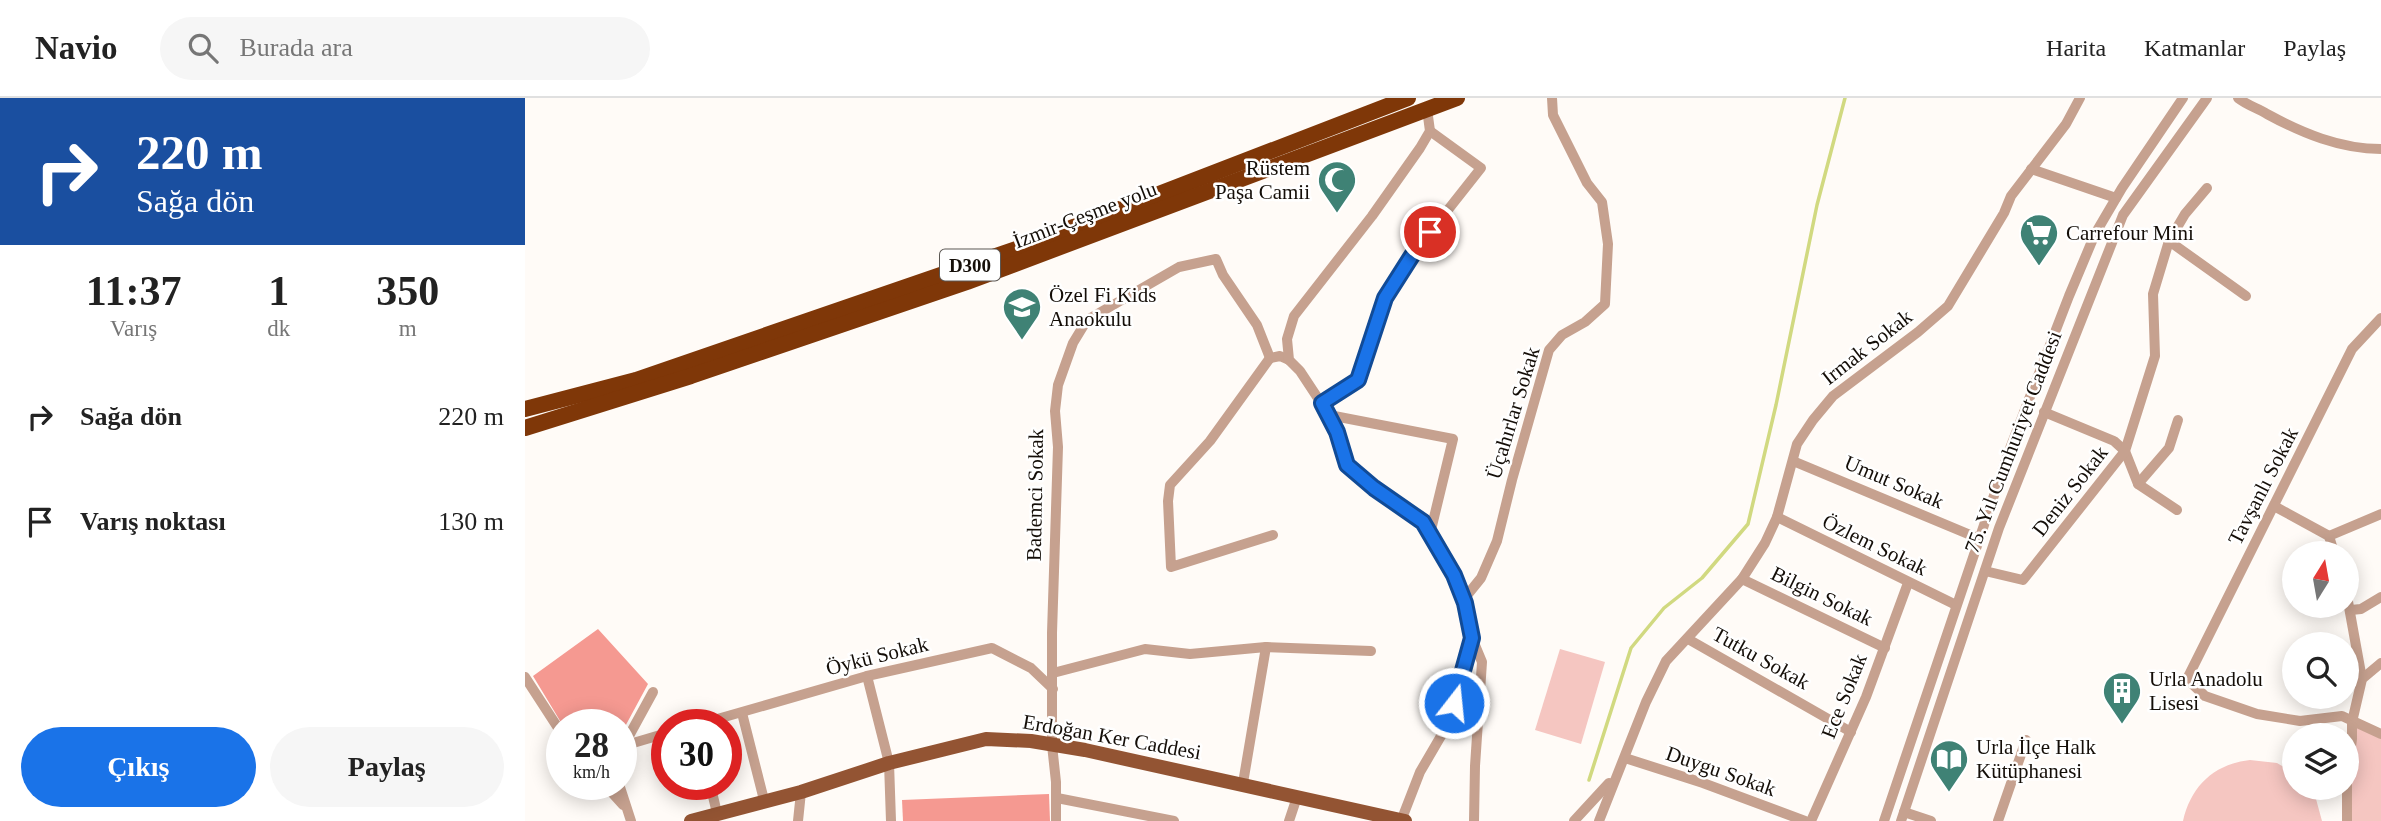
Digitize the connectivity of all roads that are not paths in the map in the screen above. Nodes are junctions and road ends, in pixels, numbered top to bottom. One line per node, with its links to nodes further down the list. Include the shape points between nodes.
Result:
1 (1408, 98): 22 (highway, İzmir-Çeşme yolu / D300, via 1019,248 636,380)
2 (1457, 98): 9 (highway, İzmir-Çeşme yolu / D300)
3 (1552, 98): 43 (street, Üçahırlar Sokak, via 1553,115 1587,183 1602,202 1608,244 1605,304 1562,335 1549,351 1497,541 1481,578)
4 (2080, 98): 13 (street, Irmak Sokak)
5 (2183, 98): 15 (street, 75. Yıl Cumhuriyet Caddesi)
6 (2207, 98): 23 (street, 75. Yıl Cumhuriyet Caddesi, via 2123,215)
7 (2238, 98): 10 (street)
8 (2253, 98): 10 (street)
9 (1427, 109): 11 (street); 26 (highway, İzmir-Çeşme yolu / D300, via 967,282)
10 (2263, 111): 12 (street, via 2324,140)
11 (1430, 131): 20 (street, via 1372,216 1294,316 1287,340); 21 (street, via 1481,168 1413,254 1385,298 1358,380)
12 (2381, 149)
13 (2031, 169): 15 (street); 28 (street, Irmak Sokak, via 1948,306 1833,396 1797,444)
14 (2207, 188): 16 (street, Deniz Sokak)
15 (2116, 198): 37 (street, 75. Yıl Cumhuriyet Caddesi, via 2069,296)
16 (2169, 241): 17 (street); 27 (street, Deniz Sokak, via 2153,294 2155,356)
17 (2246, 296)
18 (2381, 318): 30 (street, Tavşanlı Sokak, via 2352,349)
19 (1270, 358): 20 (street); 35 (street, via 1210,441 1170,485 1171,568); 53 (street, Bademci Sokak, via 1257,324 1216,259 1179,267 1087,320 1058,385 1055,411)
20 (1289, 360): 21 (street)
21 (1322, 403): 24 (street)
22 (525, 409)
23 (2044, 412): 27 (street, via 2114,441); 39 (street, 75. Yıl Cumhuriyet Caddesi)
24 (1329, 415): 34 (street, via 1347,465 1423,522); 34 (street, via 1453,439)
25 (2178, 420): 29 (street, via 2169,448)
26 (525, 428)
27 (2125, 451): 29 (street); 39 (street, Deniz Sokak, via 2023,580)
28 (1793, 461): 33 (street, Irmak Sokak); 37 (street, Umut Sokak)
29 (2138, 484): 31 (street)
30 (2274, 506): 36 (street); 62 (street, Tavşanlı Sokak, via 2187,679 2205,696 2257,714 2300,721 2342,716)
31 (2177, 510)
32 (2381, 514): 36 (street)
33 (1777, 517): 40 (street, Irmak Sokak); 41 (street, Özlem Sokak)
34 (1430, 534): 43 (street)
35 (1273, 535)
36 (2329, 536): 38 (street)
37 (1980, 539): 44 (street, 75. Yıl Cumhuriyet Caddesi)
38 (2330, 541)
39 (1985, 571): 80 (street, 75. Yıl Cumhuriyet Caddesi)
40 (1742, 579): 48 (street, Irmak Sokak); 50 (street, Bilgin Sokak)
41 (1908, 583): 44 (street, Özlem Sokak); 50 (street, Ece Sokak)
42 (2381, 597): 45 (street)
43 (1464, 599): 47 (street)
44 (1956, 605): 94 (street, 75. Yıl Cumhuriyet Caddesi)
45 (2359, 609)
46 (2352, 618): 56 (street)
47 (1472, 638): 88 (street, via 1448,724 1420,772); 89 (street, via 1482,662)
48 (1688, 639): 63 (street, Tutku Sokak); 67 (street, Irmak Sokak, via 1666,661)
49 (1266, 647): 51 (street); 53 (street, via 1191,654 1145,649); 70 (street)
50 (1885, 648): 63 (street, Ece Sokak)
51 (1371, 651)
52 (2381, 663): 56 (street)
53 (1053, 673): 57 (street, Bademci Sokak)
54 (867, 676): 57 (street, Öykü Sokak, via 992,648 1031,668); 60 (street, Öykü Sokak); 68 (street)
55 (525, 677): 59 (street)
56 (2362, 679): 62 (street)
57 (1053, 689): 66 (street, Bademci Sokak)
58 (653, 692): 61 (street)
59 (546, 709)
60 (743, 713): 77 (street)
61 (637, 721)
62 (2352, 722): 64 (street); 97 (street)
63 (1851, 732): 93 (street, Ece Sokak)
64 (2381, 734)
65 (2026, 740): 96 (street)
66 (1052, 745): 68 (main road, Erdoğan Ker Caddesi, via 986,740); 70 (main road, Erdoğan Ker Caddesi); 73 (street, Bademci Sokak)
67 (1625, 758): 69 (street, Irmak Sokak); 92 (street, Duygu Sokak)
68 (889, 763): 71 (main road, Erdoğan Ker Caddesi); 84 (street)
69 (1614, 778): 90 (street); 91 (street)
70 (1243, 783): 72 (main road, Erdoğan Ker Caddesi)
71 (801, 792): 77 (main road, Erdoğan Ker Caddesi); 83 (street)
72 (1297, 797): 87 (street); 88 (main road, Erdoğan Ker Caddesi)
73 (1057, 798): 85 (street, Bademci Sokak); 86 (street)
74 (619, 800): 78 (street)
75 (624, 800): 78 (street)
76 (714, 800): 79 (street)
77 (764, 800): 79 (main road, Erdoğan Ker Caddesi)
78 (627, 809): 81 (street)
79 (717, 813): 82 (main road, Erdoğan Ker Caddesi)
80 (1902, 817): 95 (street)
81 (631, 821)
82 (691, 821)
83 (798, 821)
84 (891, 821)
85 (1056, 821)
86 (1174, 821)
87 (1289, 821)
88 (1402, 821)
89 (1474, 821)
90 (1574, 821)
91 (1599, 821)
92 (1805, 821)
93 (1811, 821)
94 (1884, 821)
95 (1931, 821)
96 (1998, 821)
97 (2347, 821)

